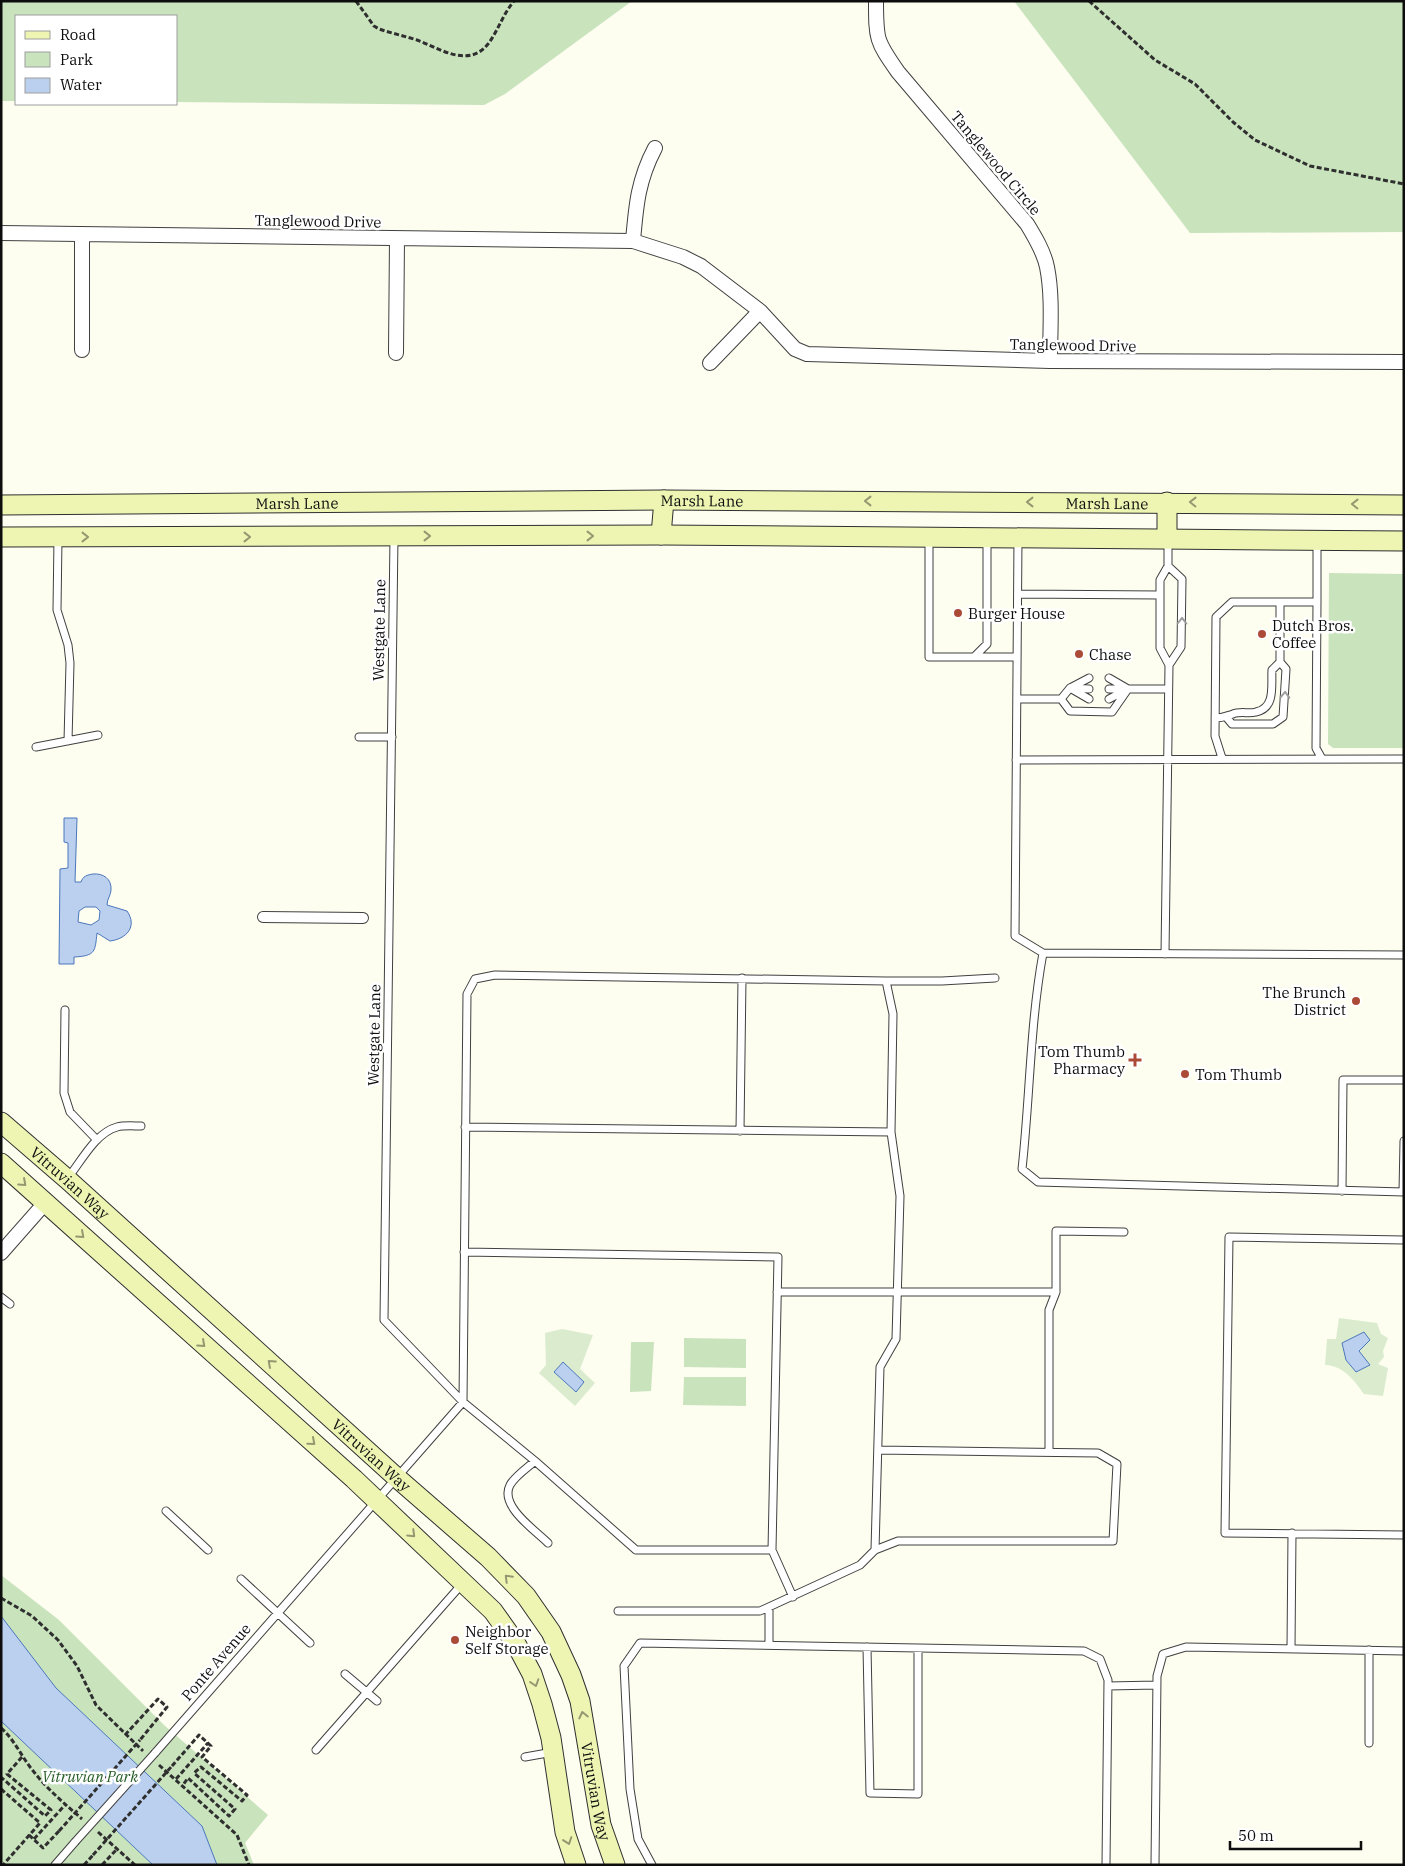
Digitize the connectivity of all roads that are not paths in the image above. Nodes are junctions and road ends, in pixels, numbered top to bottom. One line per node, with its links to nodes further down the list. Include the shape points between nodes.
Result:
1 (876, 1): 10 (street, Tanglewood Circle, via 876,30 881,48 1028,224 1038,243 1049,282)
2 (655, 148): 6 (street, via 644,168 637,196)
3 (1, 233): 4 (street, Tanglewood Drive)
4 (82, 234): 5 (street, Tanglewood Drive); 8 (street)
5 (397, 238): 6 (street, Tanglewood Drive); 9 (street)
6 (633, 241): 7 (street, Tanglewood Drive, via 702,266)
7 (760, 311): 10 (street, Tanglewood Drive, via 795,349 807,354); 12 (street)
8 (82, 350)
9 (396, 353)
10 (1050, 362): 11 (street, Tanglewood Drive)
11 (1404, 362)
12 (710, 363)
13 (664, 500): 14 (main road, Marsh Lane, one-way to 13); 15 (main road, Marsh Lane); 20 (main road)
14 (1167, 502): 17 (main road, Marsh Lane, one-way to 14); 26 (main road)
15 (394, 503): 18 (main road, Marsh Lane); 19 (main road)
16 (1, 505): 18 (main road, Marsh Lane)
17 (1404, 505)
18 (60, 506): 23 (main road)
19 (394, 536): 20 (main road, one-way to 20); 23 (main road, one-way to 19); 52 (lane, Westgate Lane)
20 (661, 536): 21 (main road)
21 (929, 536): 24 (main road); 34 (lane, via 929,657)
22 (1, 537): 23 (main road)
23 (58, 537): 54 (lane, via 57,610 70,663)
24 (987, 537): 25 (main road); 34 (lane, via 987,644)
25 (1018, 538): 26 (main road); 30 (lane)
26 (1168, 539): 27 (main road); 29 (lane)
27 (1317, 540): 28 (main road); 33 (lane)
28 (1404, 542)
29 (1168, 566): 31 (lane, via 1160,580); 37 (lane, one-way to 29, via 1182,647 1182,579)
30 (1018, 594): 31 (lane); 35 (lane)
31 (1160, 595): 37 (lane, via 1160,648)
32 (1280, 602): 33 (lane); 36 (lane); 49 (lane, via 1232,602 1216,617)
33 (1317, 602): 58 (lane, via 1316,748)
34 (974, 657): 35 (lane)
35 (1017, 657): 45 (lane)
36 (1280, 662): 50 (lane, via 1272,670 1271,702 1265,709 1233,714); 50 (lane, one-way to 36, via 1232,724 1272,724 1283,717 1286,669)
37 (1169, 665): 44 (lane)
38 (1089, 678): 40 (lane)
39 (1109, 678): 43 (lane)
40 (1070, 688): 41 (lane); 46 (lane); 47 (lane)
41 (1089, 689)
42 (1109, 689): 43 (lane)
43 (1128, 689): 44 (lane); 46 (lane, via 1112,712 1070,712); 48 (lane)
44 (1168, 689): 56 (lane)
45 (1017, 699): 46 (lane); 60 (lane)
46 (1061, 699)
47 (1089, 699)
48 (1109, 699)
49 (1215, 718): 50 (lane); 57 (lane, via 1215,736)
50 (1227, 718)
51 (98, 735): 54 (lane)
52 (392, 737): 53 (lane); 92 (lane, Westgate Lane, via 384,1320)
53 (359, 738)
54 (68, 741): 55 (lane)
55 (36, 747)
56 (1166, 758): 57 (lane); 60 (lane); 64 (lane)
57 (1222, 758): 58 (lane)
58 (1322, 759): 59 (lane)
59 (1404, 759)
60 (1016, 760): 63 (lane, via 1015,936)
61 (262, 917): 62 (street)
62 (363, 918)
63 (1043, 953): 64 (lane); 80 (lane, via 1034,999 1022,1169 1038,1182)
64 (1165, 954): 65 (lane)
65 (1404, 955)
66 (742, 978): 68 (lane); 73 (lane, via 495,975 475,979 467,994); 74 (lane)
67 (995, 978): 68 (lane, via 942,982)
68 (886, 981): 75 (lane, via 893,1014)
69 (65, 1010): 76 (lane, via 64,1093 70,1112)
70 (1404, 1080): 80 (lane, via 1343,1080)
71 (1, 1122): 79 (main road, Vitruvian Way)
72 (141, 1126): 76 (lane, via 118,1126)
73 (465, 1127): 74 (lane); 85 (lane)
74 (740, 1131): 75 (lane)
75 (891, 1132): 88 (lane, via 900,1196)
76 (97, 1140): 79 (lane)
77 (1404, 1141): 81 (lane)
78 (1, 1163): 82 (main road, Vitruvian Way, one-way to 82)
79 (67, 1179): 82 (main road); 96 (main road, Vitruvian Way, one-way to 79)
80 (1342, 1191): 81 (lane)
81 (1403, 1192)
82 (44, 1203): 86 (street); 97 (main road, Vitruvian Way, one-way to 97)
83 (1124, 1232): 89 (lane, via 1056,1231)
84 (1404, 1240): 99 (lane, via 1229,1238 1225,1533)
85 (464, 1252): 87 (lane, via 778,1257); 92 (lane)
86 (1, 1253)
87 (778, 1292): 88 (lane); 103 (lane)
88 (897, 1292): 89 (lane); 93 (lane, via 896,1339 880,1366)
89 (1056, 1292): 94 (lane, via 1049,1310)
90 (1, 1297): 91 (lane)
91 (10, 1304)
92 (462, 1402): 95 (lane, Westgate Lane); 96 (lane)
93 (878, 1450): 94 (lane); 104 (lane)
94 (1049, 1452): 104 (lane, via 1098,1453 1117,1464 1113,1541 898,1541)
95 (535, 1461): 101 (lane, via 511,1483 508,1500); 103 (lane, Westgate Lane, via 636,1550)
96 (396, 1477): 97 (lane, Ponte Avenue); 129 (main road, Vitruvian Way, one-way to 96, via 601,1824 580,1701 551,1632 526,1596 488,1557)
97 (377, 1500): 106 (main road, Vitruvian Way, one-way to 106); 110 (lane, Ponte Avenue)
98 (166, 1511): 102 (lane)
99 (1292, 1534): 100 (lane); 115 (lane)
100 (1404, 1535)
101 (548, 1543)
102 (208, 1550)
103 (772, 1550): 107 (lane)
104 (875, 1550): 107 (lane, via 860,1565)
105 (241, 1579): 110 (lane)
106 (464, 1582): 121 (lane); 125 (main road, Vitruvian Way, one-way to 125, via 493,1611 532,1674)
107 (793, 1597): 108 (lane)
108 (769, 1608): 109 (lane, via 760,1612); 112 (lane)
109 (618, 1610)
110 (278, 1613): 111 (lane); 127 (lane, Ponte Avenue, bridge)
111 (310, 1643)
112 (769, 1645): 113 (lane); 130 (lane, via 640,1643 624,1666 630,1789 638,1838)
113 (867, 1647): 114 (lane); 114 (lane, via 870,1793 908,1794 918,1794)
114 (918, 1648): 120 (lane, via 1084,1650 1100,1659)
115 (1291, 1648): 116 (lane); 119 (lane, via 1186,1647 1163,1654)
116 (1370, 1650): 117 (lane); 123 (lane)
117 (1404, 1651)
118 (345, 1674): 121 (lane)
119 (1157, 1685): 120 (lane); 132 (lane)
120 (1108, 1686): 131 (lane)
121 (365, 1692): 122 (lane); 124 (lane)
122 (377, 1701)
123 (1369, 1743)
124 (316, 1750)
125 (554, 1752): 126 (lane); 128 (main road, Vitruvian Way, one-way to 128, via 565,1832)
126 (525, 1757)
127 (55, 1865)
128 (576, 1865)
129 (615, 1865)
130 (652, 1865)
131 (1106, 1865)
132 (1155, 1865)

